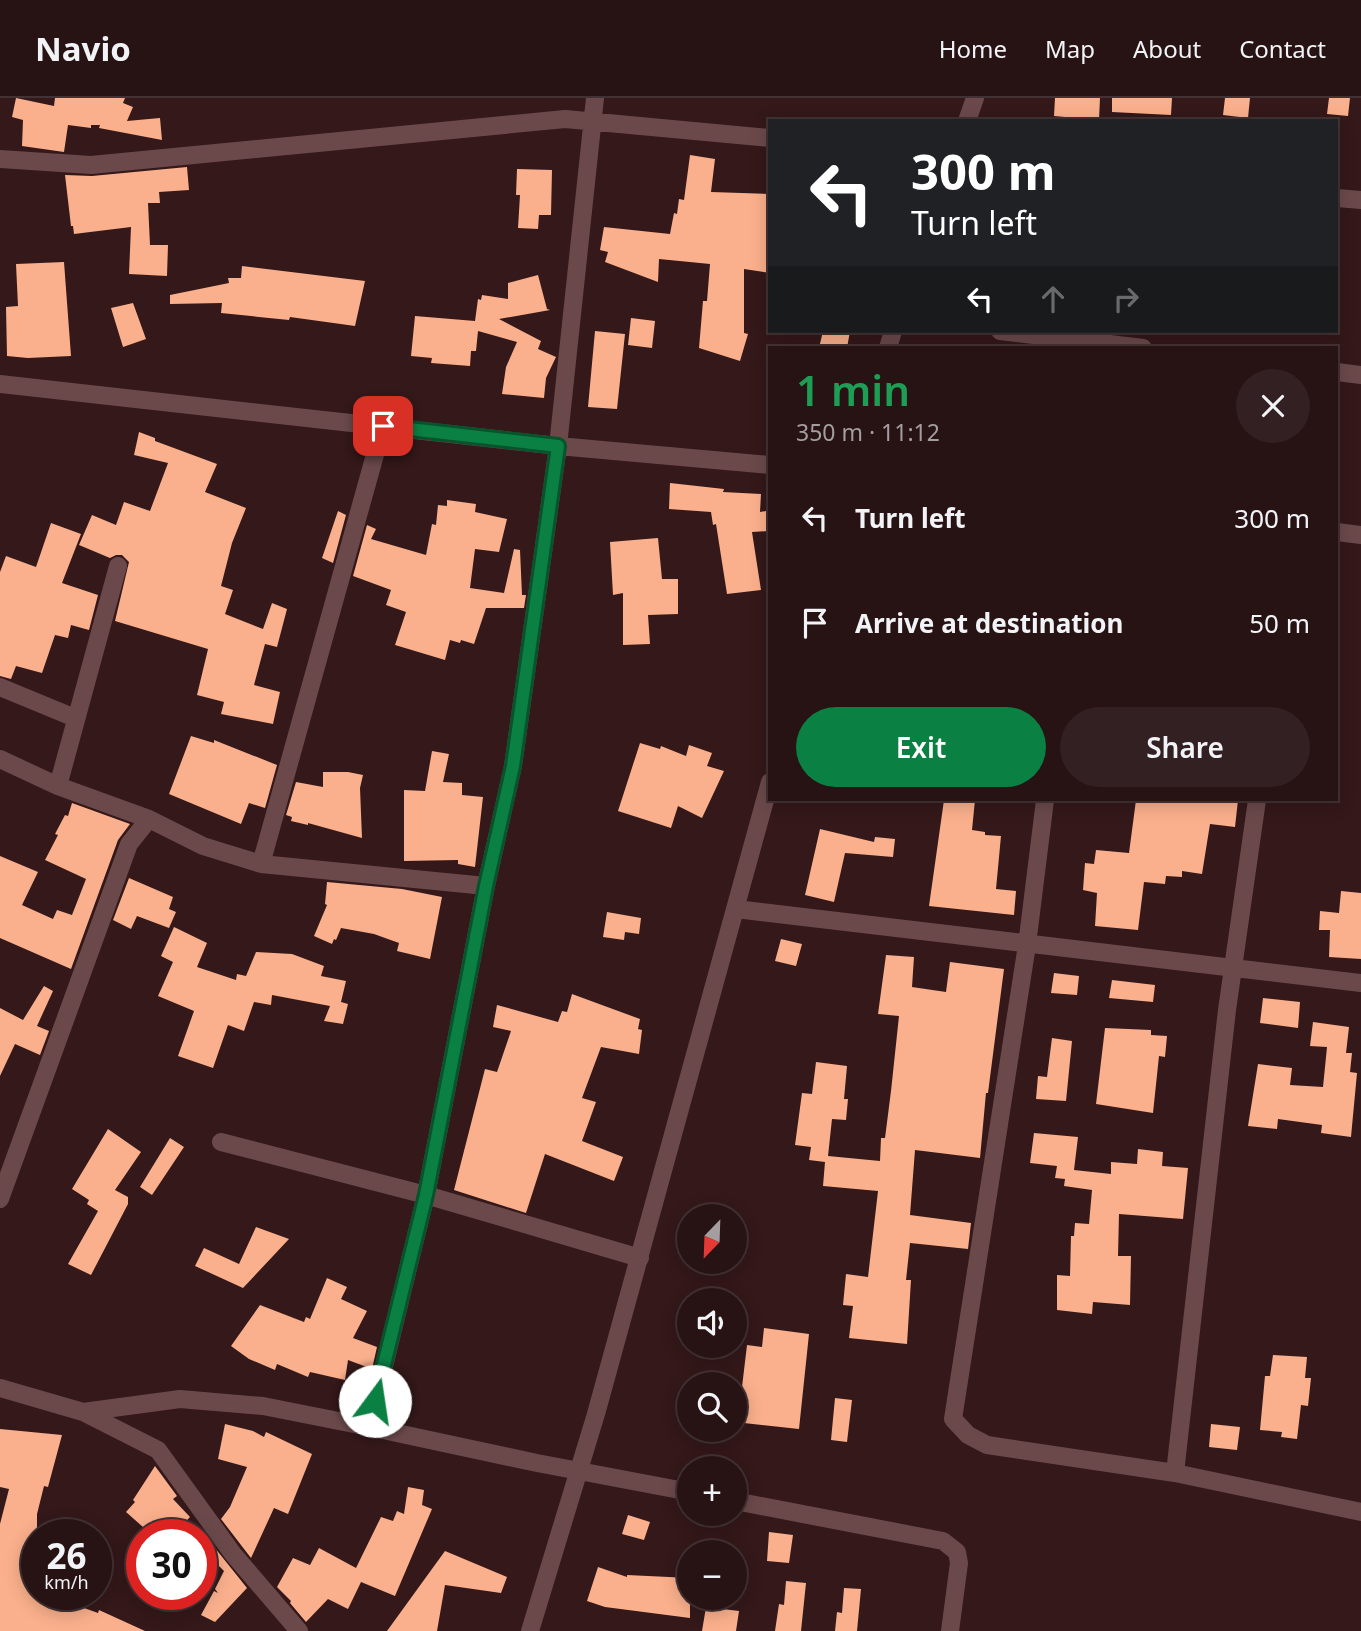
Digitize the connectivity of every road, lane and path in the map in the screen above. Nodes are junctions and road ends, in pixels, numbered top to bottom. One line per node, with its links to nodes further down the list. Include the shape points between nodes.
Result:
1 (595, 98): 4 (street)
2 (975, 98): 3 (street)
3 (968, 119)
4 (592, 122): 5 (street); 6 (street, via 540,120 91,165); 15 (street)
5 (768, 138)
6 (0, 159)
7 (1338, 198): 8 (street)
8 (1361, 200)
9 (1017, 333): 10 (street)
10 (1126, 346)
11 (1338, 372): 12 (street)
12 (1361, 375)
13 (0, 384): 14 (street)
14 (383, 426): 15 (street); 28 (street)
15 (558, 446): 16 (street); 29 (street, via 513,766)
16 (768, 465)
17 (1338, 532): 18 (street)
18 (1361, 535)
19 (118, 566): 21 (street)
20 (0, 687): 21 (street)
21 (75, 718): 23 (street)
22 (0, 760): 23 (street)
23 (58, 786): 27 (street)
24 (768, 789): 30 (street)
25 (1045, 801): 31 (street)
26 (1257, 801): 32 (street)
27 (149, 819): 28 (street, via 203,846); 36 (street, via 129,844 96,928)
28 (261, 864): 29 (street)
29 (486, 886): 35 (street)
30 (736, 909): 31 (street); 37 (street)
31 (1027, 945): 32 (street); 42 (street, via 953,1419 968,1435 987,1445)
32 (1233, 969): 33 (street); 42 (street)
33 (1361, 983)
34 (221, 1142): 35 (street)
35 (426, 1195): 37 (street); 40 (street)
36 (0, 1199)
37 (640, 1258): 41 (street)
38 (0, 1388): 39 (street)
39 (83, 1412): 40 (street, via 180,1399 263,1406); 46 (street, via 158,1450 233,1554)
40 (369, 1427): 41 (street)
41 (578, 1470): 43 (street); 47 (street)
42 (1175, 1473): 45 (street)
43 (677, 1489)
44 (747, 1503): 48 (street, via 943,1541 957,1552 959,1563)
45 (1361, 1512)
46 (299, 1631)
47 (530, 1631)
48 (950, 1631)

